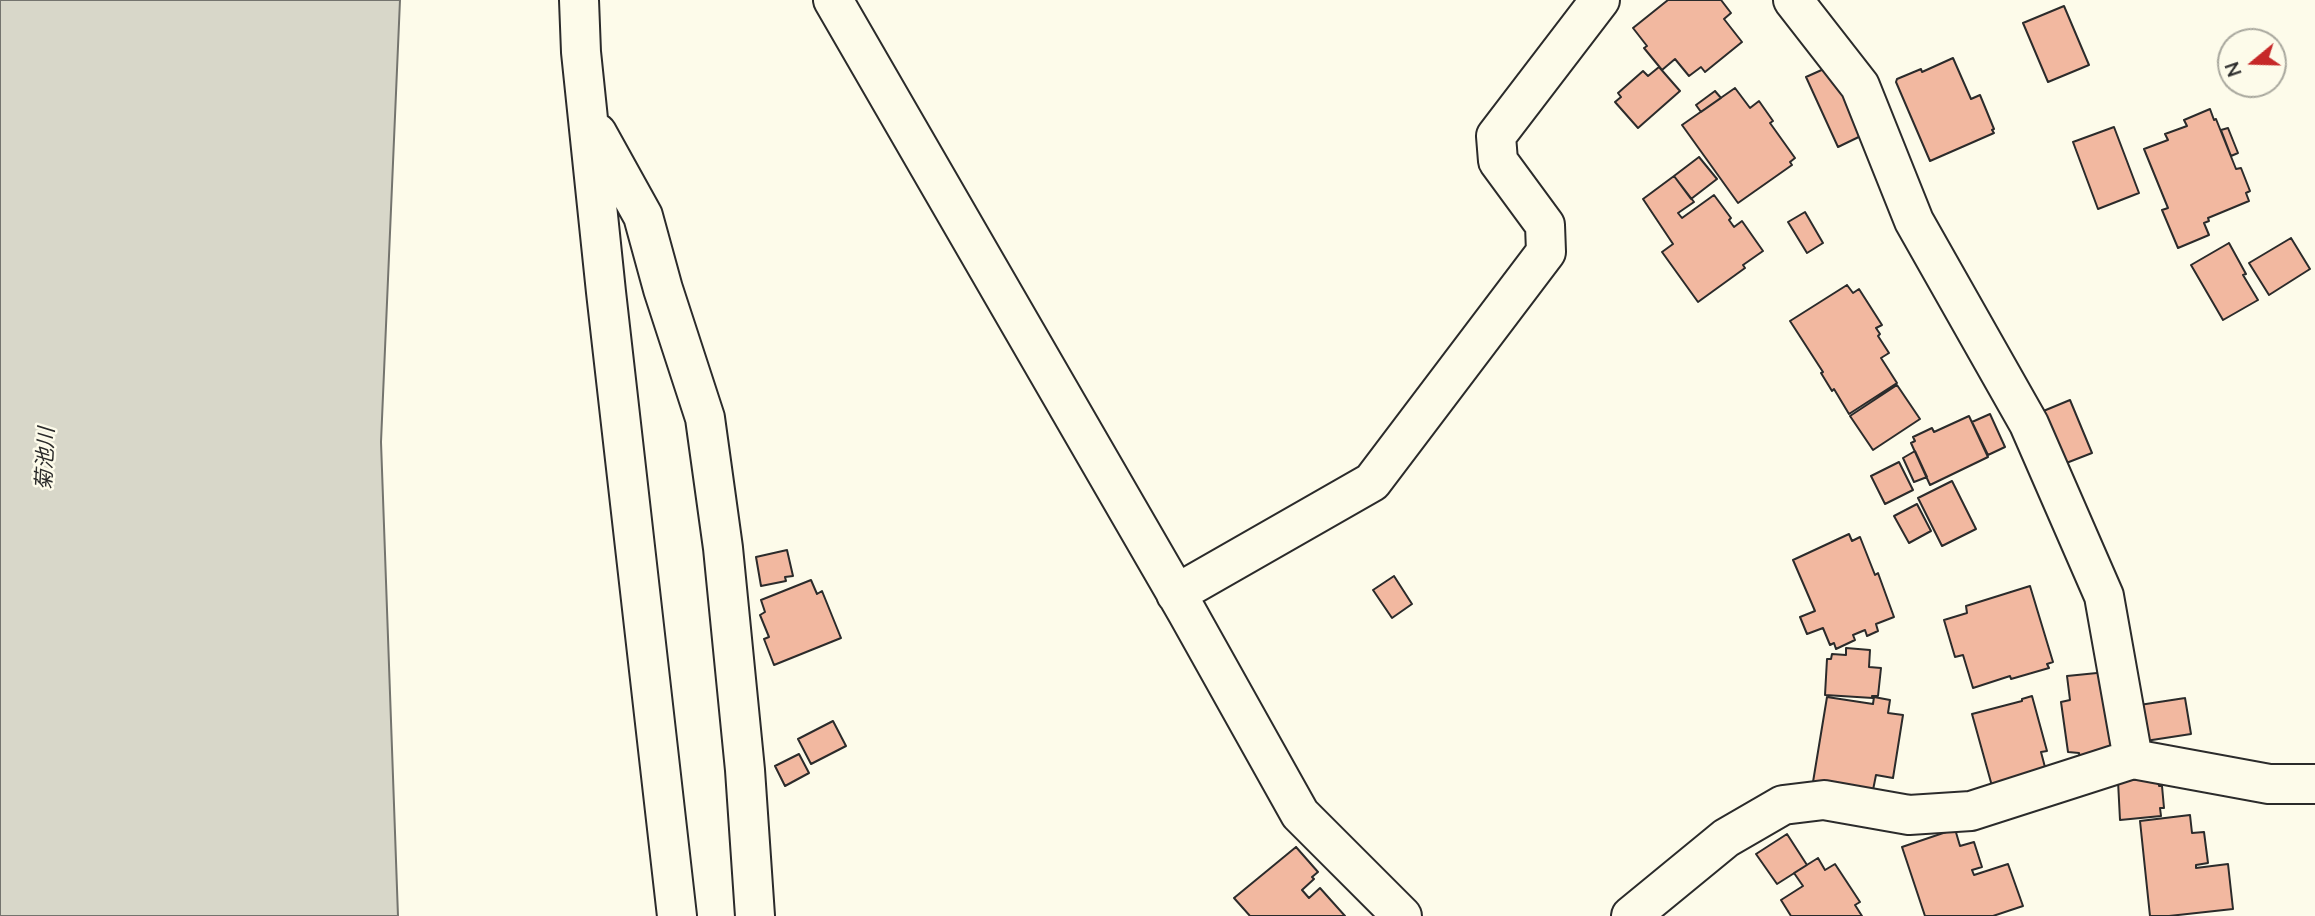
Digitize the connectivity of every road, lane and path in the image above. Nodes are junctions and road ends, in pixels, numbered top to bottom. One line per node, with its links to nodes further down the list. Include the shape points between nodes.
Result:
1 (579, 0): 5 (street)
2 (833, 0): 6 (street)
3 (1600, 0): 6 (street, via 1496,135 1498,161 1545,225 1546,252 1372,482)
4 (1793, 0): 7 (street, via 1860,86 1914,221 2029,424 2104,596)
5 (589, 118): 9 (street); 10 (street, via 643,216 705,418 723,548)
6 (1177, 594): 11 (street, via 1300,814)
7 (2133, 759): 8 (street, via 2269,784); 12 (street, via 1971,811 1909,814 1824,800 1783,805 1726,838)
8 (2315, 784)
9 (677, 916)
10 (755, 916)
11 (1402, 916)
12 (1631, 916)

